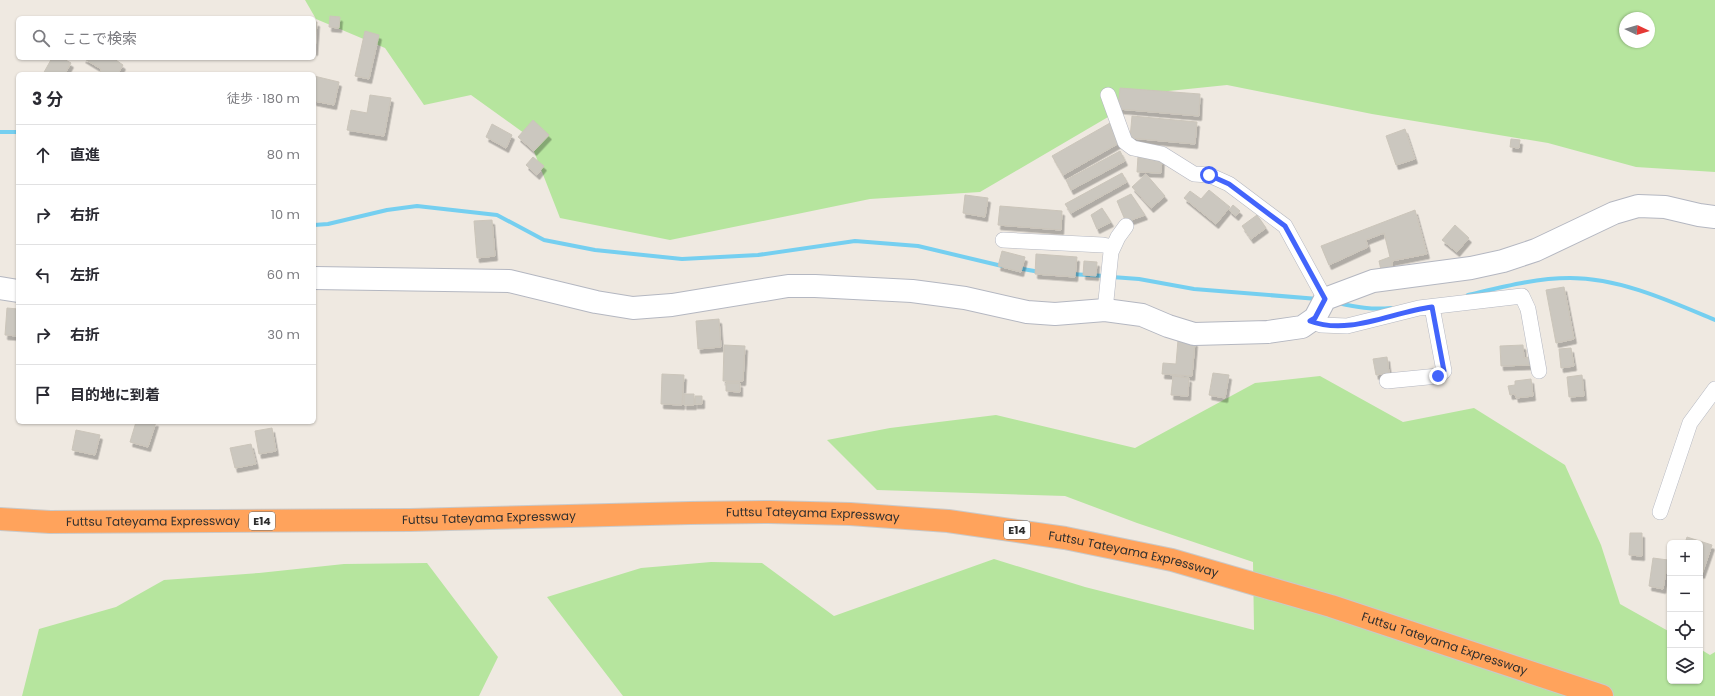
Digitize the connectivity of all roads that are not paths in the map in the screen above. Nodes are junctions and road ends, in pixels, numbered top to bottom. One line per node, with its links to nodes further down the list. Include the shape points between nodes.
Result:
1 (1108, 95): 9 (street, via 1125,142 1133,148 1162,154 1194,174 1209,175 1229,184 1285,226)
2 (1715, 217): 9 (street, via 1665,207 1638,206 1614,213 1536,250 1504,261 1373,281)
3 (1126, 226): 5 (street)
4 (1003, 240): 5 (street)
5 (1113, 247): 11 (street)
6 (316, 278): 11 (street, via 509,281 596,302 633,308 672,305 788,286 815,286 919,292 964,298 1027,312 1055,314)
7 (0, 288): 8 (street)
8 (16, 290)
9 (1325, 299): 12 (street, via 1315,318)
10 (1432, 307): 12 (street, via 1347,326 1321,325); 13 (street, via 1522,296 1528,309); 14 (street, via 1444,371 1438,376)
11 (1105, 310): 12 (street, via 1142,315 1194,334 1268,332 1302,326)
12 (1310, 321)
13 (1539, 371)
14 (1387, 381)
15 (1715, 389): 16 (street, via 1690,423)
16 (1660, 512)
17 (0, 519): 18 (highway, Futtsu Tateyama Expressway / E14, via 50,522 410,520 761,512 850,514 948,521 1065,538 1172,560 1331,606)
18 (1602, 696)

